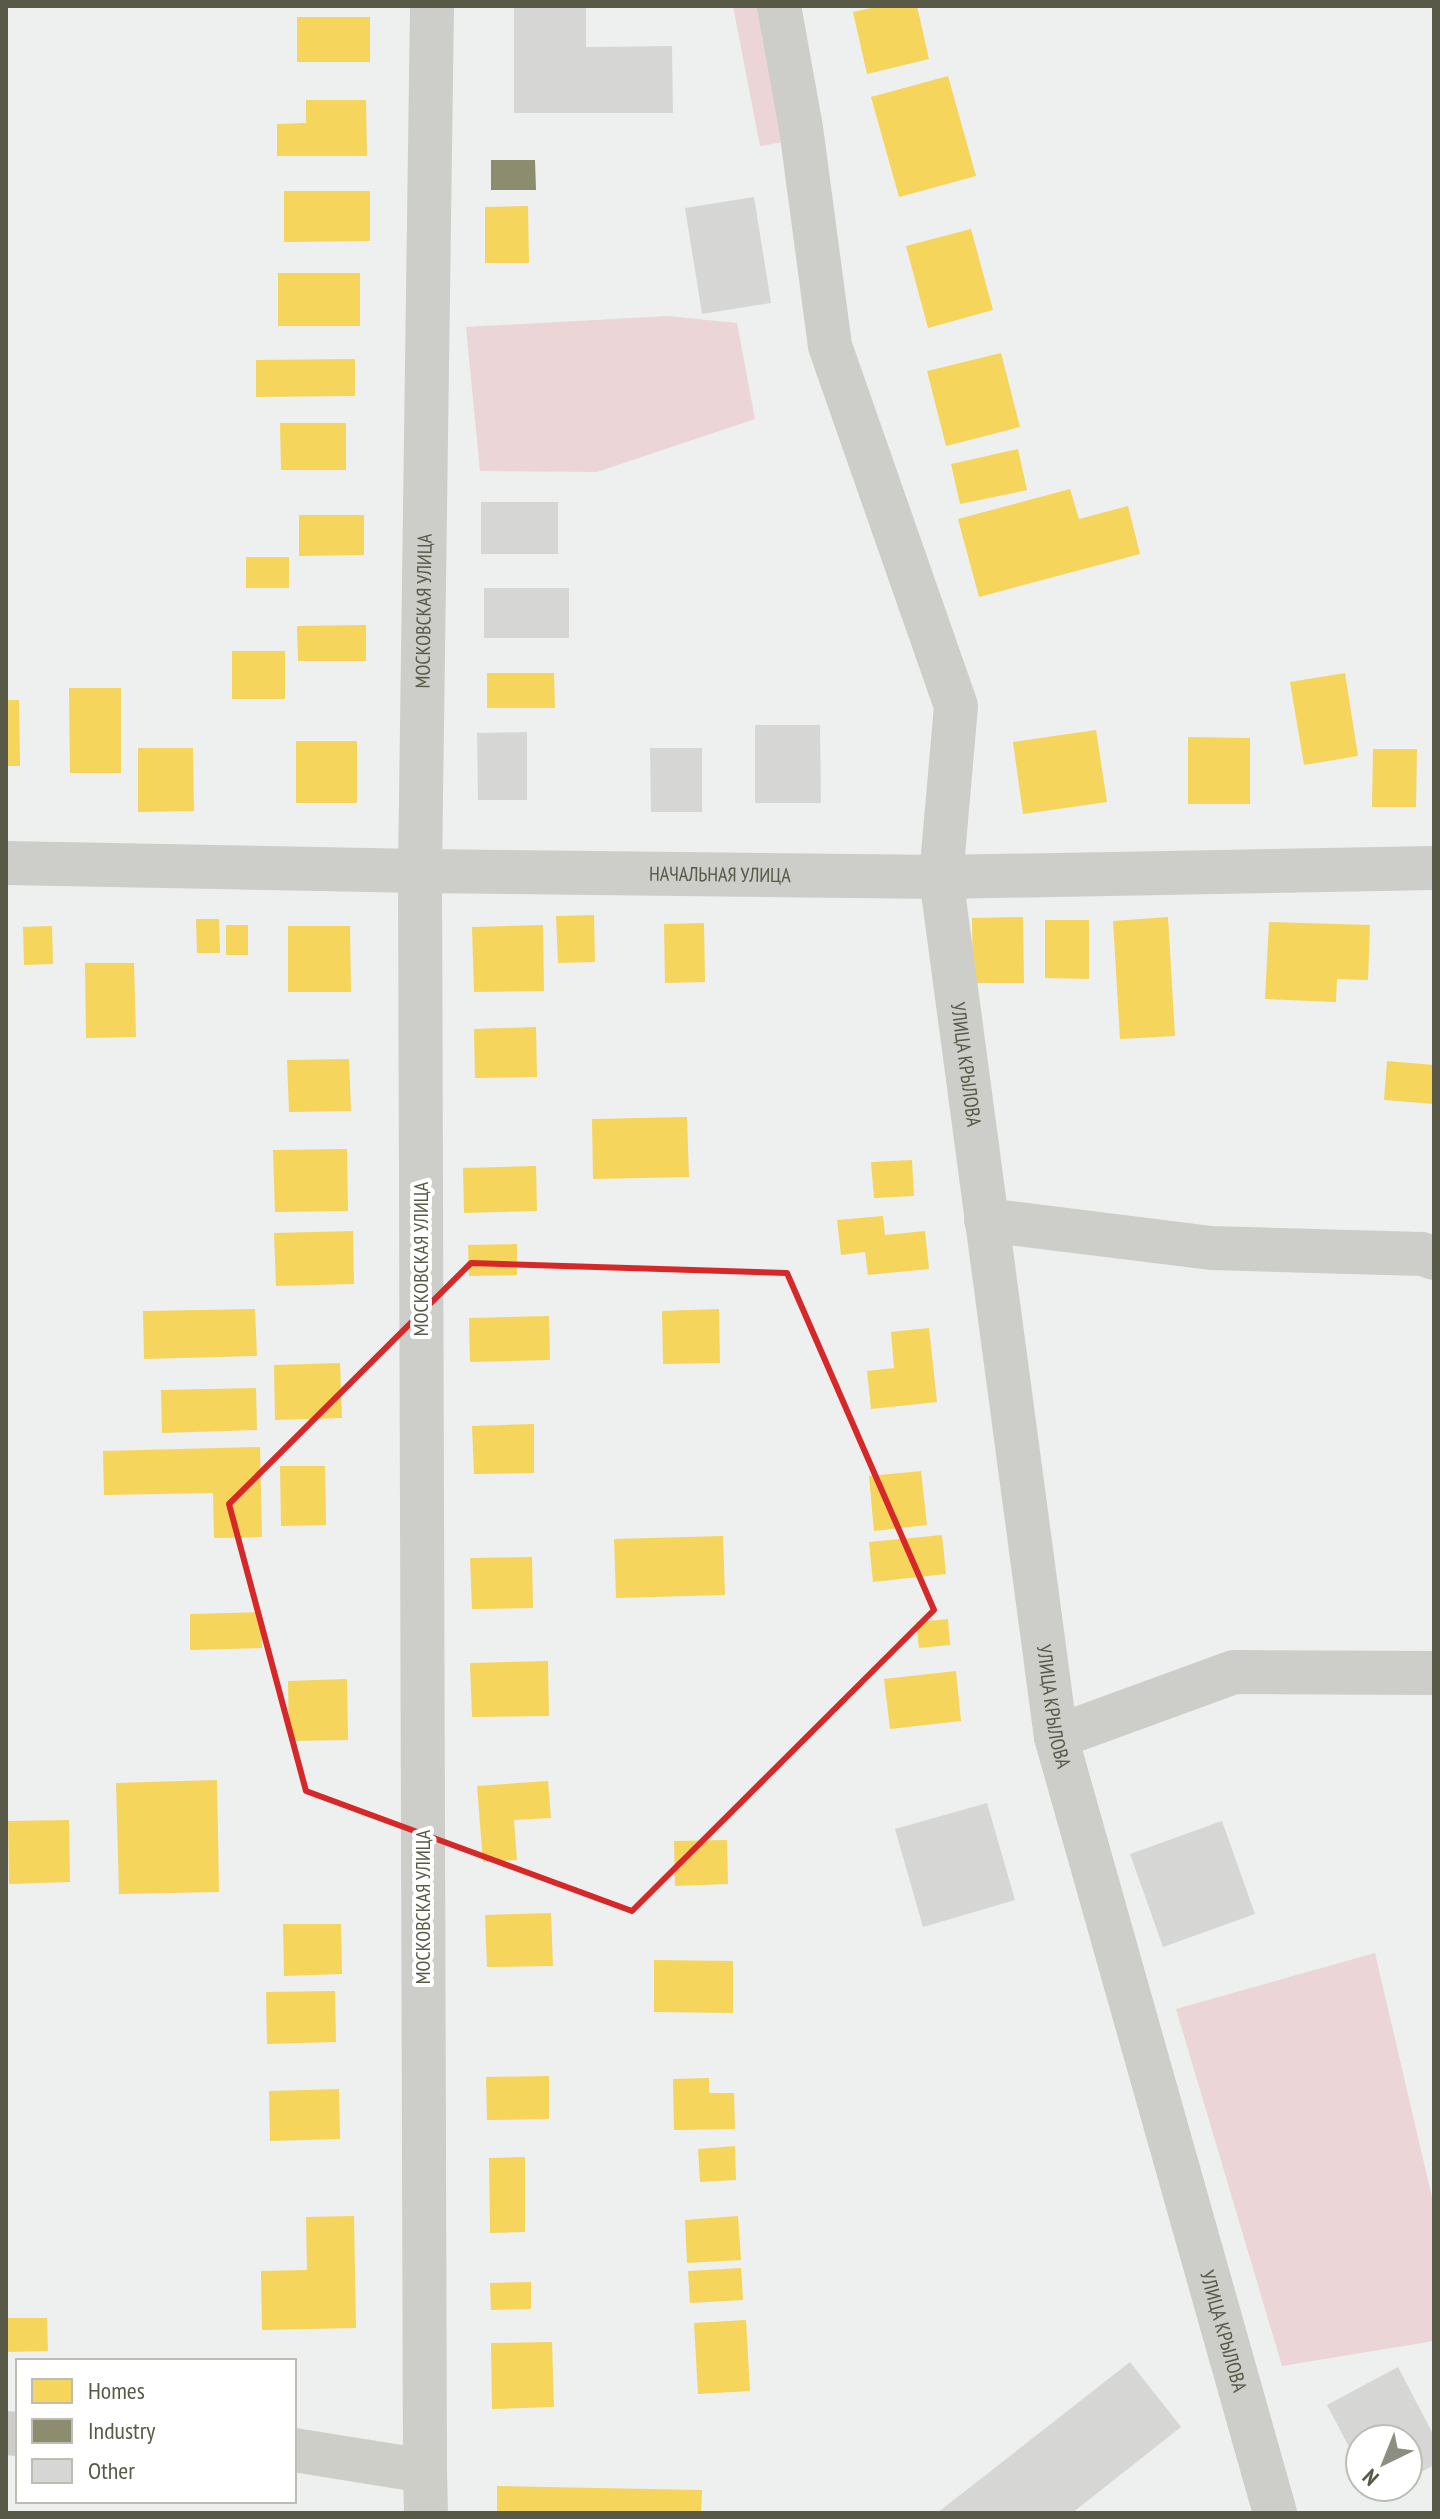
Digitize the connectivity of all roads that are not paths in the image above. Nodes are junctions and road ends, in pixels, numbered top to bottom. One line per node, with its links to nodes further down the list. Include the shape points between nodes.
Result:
1 (432, 6): 5 (street, МОСКОВСКАЯ УЛИЦА)
2 (779, 6): 6 (street, УЛИЦА КРЫЛОВА, via 830,346 956,706)
3 (6, 863): 5 (street, НАЧАЛЬНАЯ УЛИЦА)
4 (1434, 868): 6 (street, НАЧАЛЬНАЯ УЛИЦА)
5 (420, 871): 6 (street, НАЧАЛЬНАЯ УЛИЦА); 12 (street, МОСКОВСКАЯ УЛИЦА)
6 (941, 877): 7 (street, УЛИЦА КРЫЛОВА)
7 (986, 1220): 8 (street, via 1211,1248); 10 (street, УЛИЦА КРЫЛОВА)
8 (1434, 1258)
9 (1434, 1673): 10 (street, via 1234,1672)
10 (1056, 1737): 13 (street, УЛИЦА КРЫЛОВА)
11 (296, 2451): 12 (main road)
12 (426, 2492)
13 (1275, 2513)

